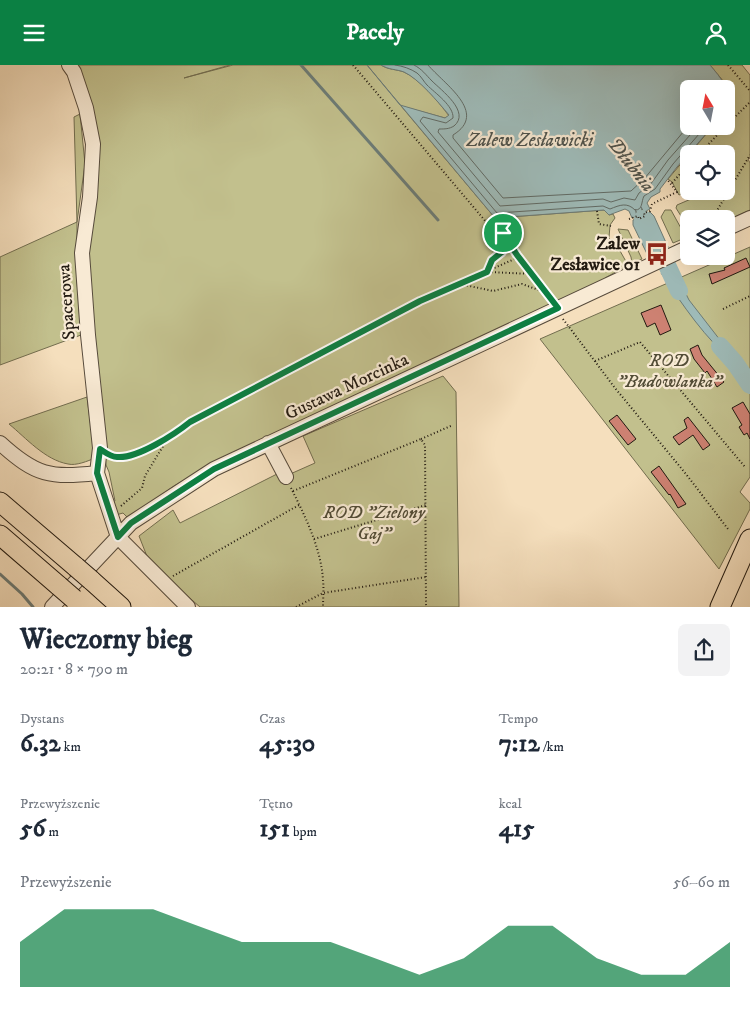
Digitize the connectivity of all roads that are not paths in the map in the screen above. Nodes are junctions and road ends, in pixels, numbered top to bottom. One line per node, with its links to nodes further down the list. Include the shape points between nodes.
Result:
1 (69, 65): 7 (street, Spacerowa, via 86,108 93,144 82,253 100,449)
2 (750, 218): 3 (street)
3 (735, 225)
4 (680, 251): 6 (street, Gustawa Morcinka)
5 (0, 443): 7 (street, via 22,462 44,473 66,476)
6 (268, 443): 8 (street); 11 (street, Gustawa Morcinka, via 189,483 131,523)
7 (97, 473): 11 (street, Spacerowa)
8 (286, 477)
9 (0, 502): 15 (highway, bridge)
10 (0, 535): 13 (highway, bridge)
11 (118, 537): 14 (street, Gustawa Morcinka); 16 (street)
12 (750, 539): 17 (highway)
13 (78, 603)
14 (52, 607)
15 (121, 607)
16 (188, 607)
17 (720, 607)

